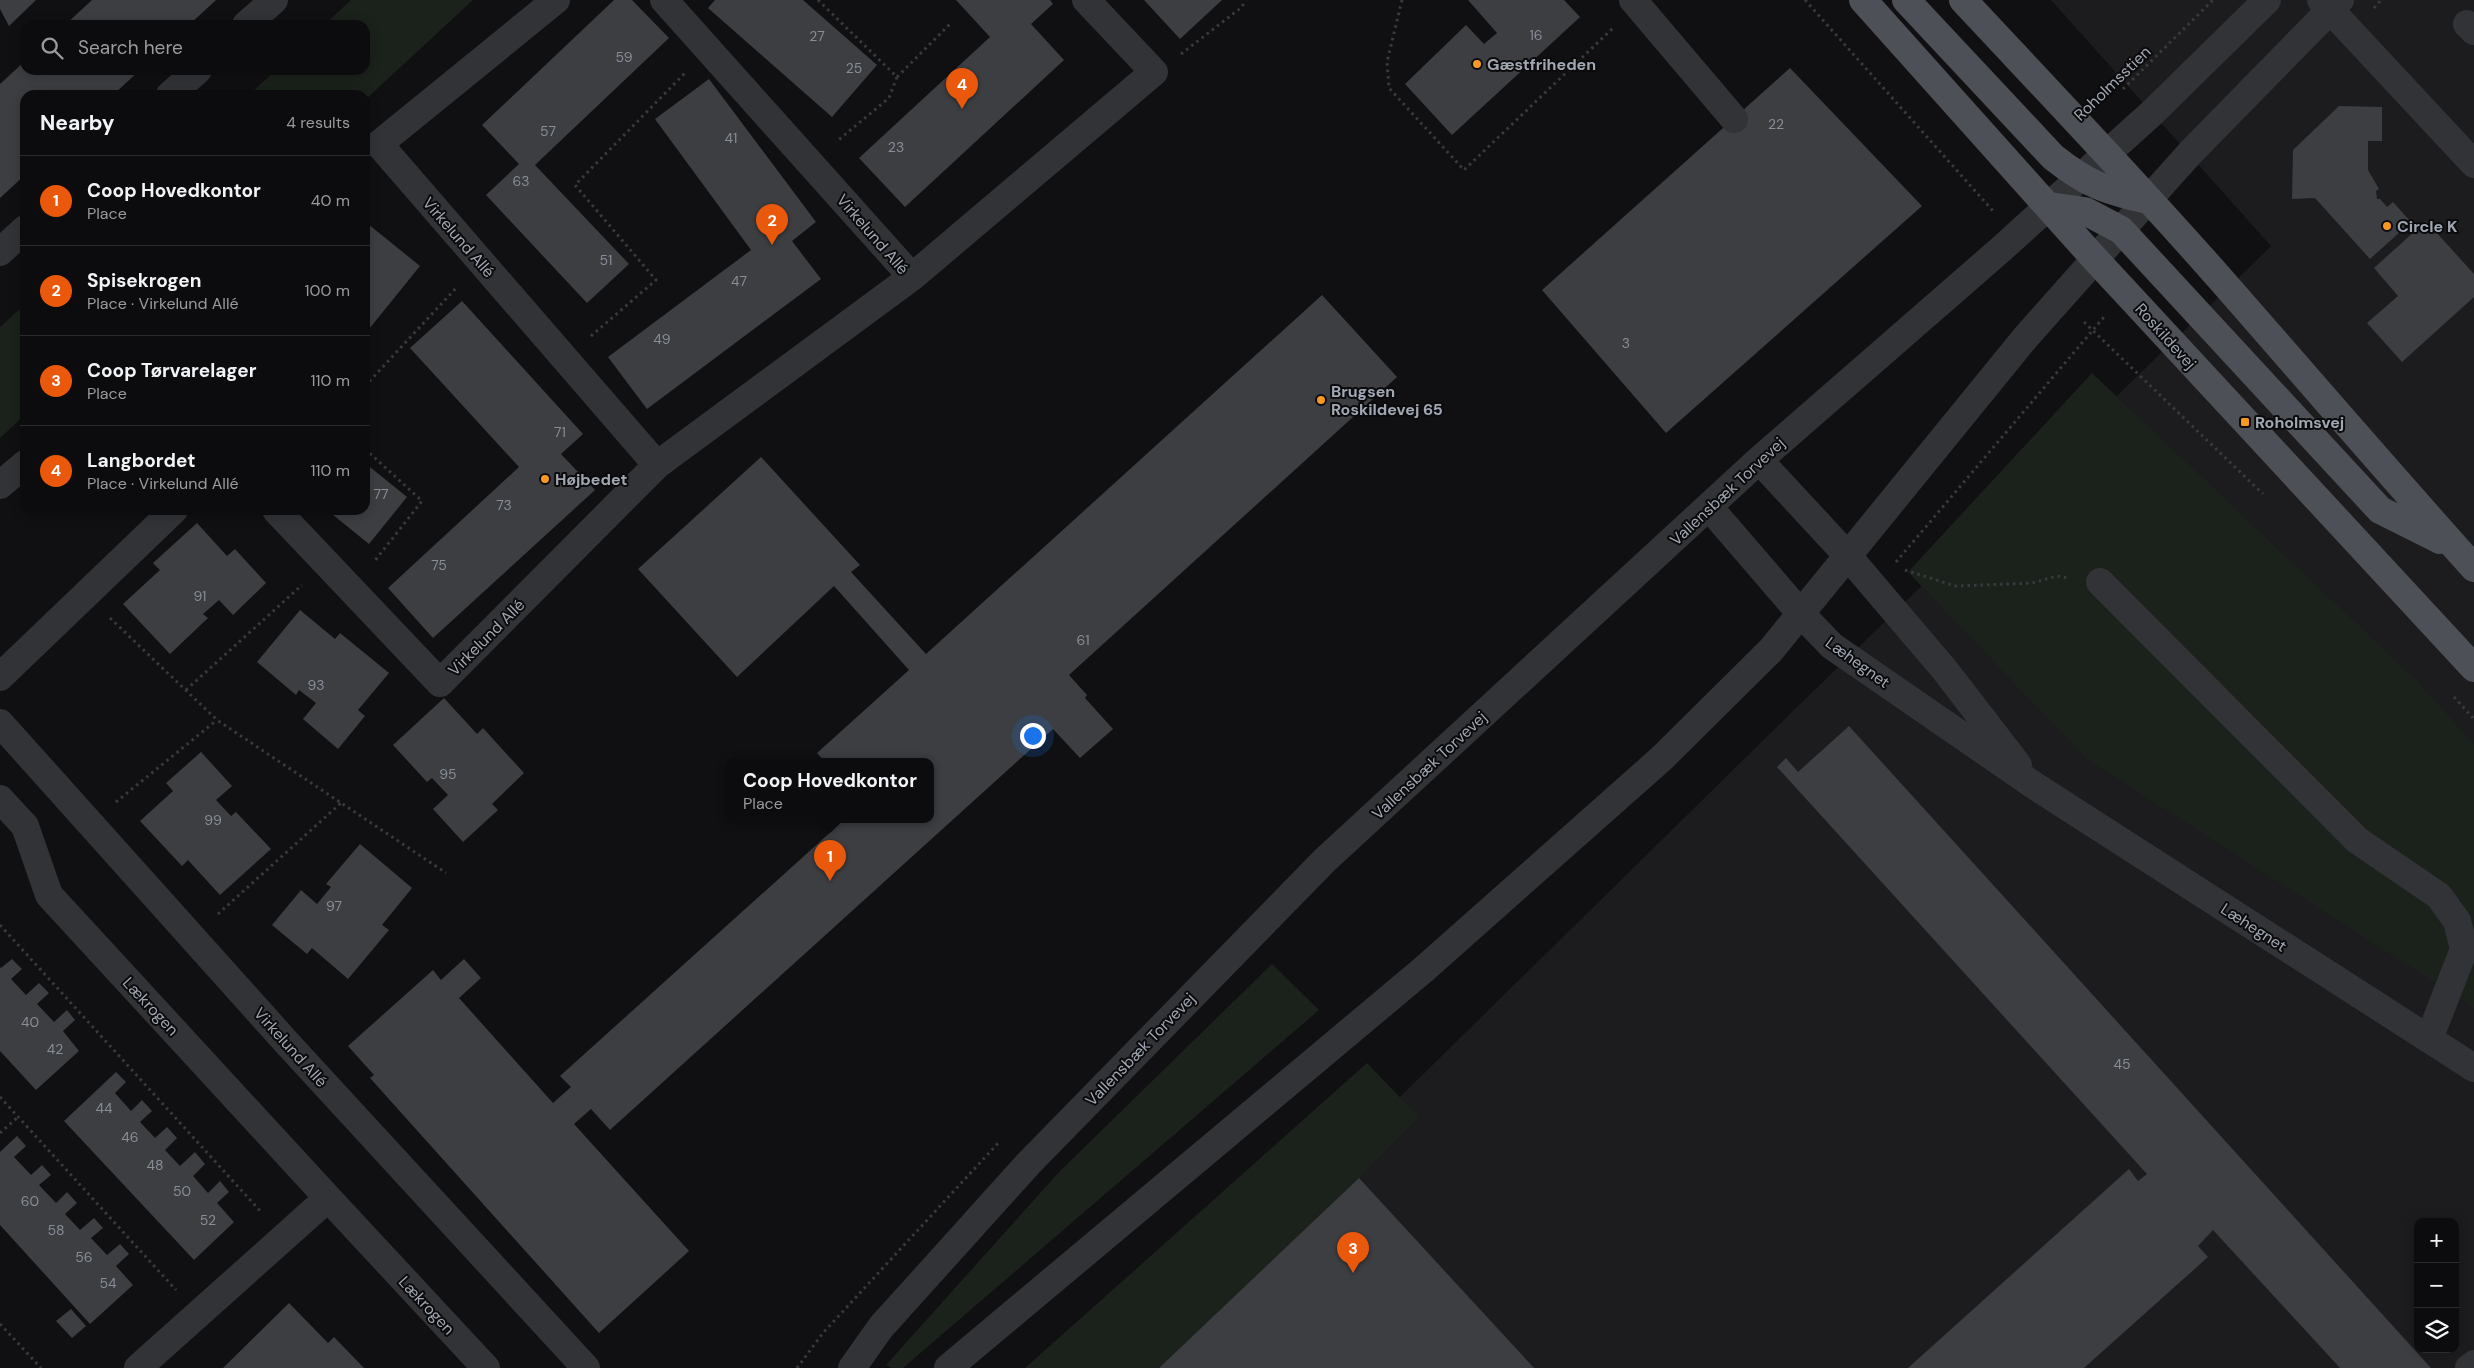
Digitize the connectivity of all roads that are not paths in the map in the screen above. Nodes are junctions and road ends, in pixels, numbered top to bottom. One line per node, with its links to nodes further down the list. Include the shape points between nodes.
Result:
1 (274, 0): 11 (street)
2 (556, 0): 15 (street, Virkelund Allé)
3 (664, 0): 25 (street, Virkelund Allé)
4 (1086, 0): 25 (street, via 1154,72)
5 (1632, 0): 14 (street)
6 (1862, 0): 20 (main road, Roskildevej)
7 (1906, 0): 18 (main road, via 2053,157)
8 (1963, 0): 16 (main road)
9 (2267, 0): 16 (street)
10 (2331, 3): 17 (street); 19 (street)
11 (252, 20)
12 (192, 75): 13 (street)
13 (176, 90)
14 (1734, 119)
15 (372, 151): 27 (street, Virkelund Allé, via 481,262)
16 (2106, 154): 18 (street); 19 (main road)
17 (2474, 164)
18 (2080, 178): 19 (main road, via 2112,193); 20 (street)
19 (2148, 200): 21 (street); 34 (main road)
20 (2049, 206): 21 (main road, via 2085,211); 24 (main road, Roskildevej); 26 (street, Vallensbæk Torvevej)
21 (2121, 230): 24 (street); 34 (main road, via 2380,510)
22 (20, 234): 23 (street)
23 (0, 252)
24 (2095, 259): 33 (street, via 2025,338); 37 (main road, Roskildevej)
25 (912, 277): 27 (street, Virkelund Allé)
26 (1759, 460): 30 (street, Vallensbæk Torvevej); 33 (street, Læhegnet)
27 (657, 465): 32 (street, Virkelund Allé, via 440,683)
28 (20, 468): 29 (street)
29 (0, 485)
30 (1709, 507): 36 (street, Læhegnet); 49 (street, Vallensbæk Torvevej, via 1325,860 1028,1164 881,1327)
31 (169, 515): 38 (street)
32 (281, 515)
33 (1847, 555): 36 (street); 40 (street, Læhegnet, via 1944,669)
34 (2465, 558)
35 (2100, 582): 42 (street, via 2357,840 2438,896 2457,921 2464,949)
36 (1801, 614): 40 (street, Læhegnet, via 1832,646); 50 (street, via 1771,650 1662,758 1430,964)
37 (2474, 668)
38 (0, 677)
39 (0, 722): 48 (street, Virkelund Allé)
40 (2035, 786): 42 (street, Læhegnet)
41 (0, 799): 44 (street, Lækrogen, via 24,826 49,895)
42 (2429, 1039): 43 (street, Læhegnet)
43 (2474, 1068)
44 (328, 1198): 46 (street); 47 (street, Lækrogen)
45 (2474, 1364): 51 (street)
46 (138, 1368)
47 (486, 1368)
48 (586, 1368)
49 (852, 1368)
50 (948, 1368)
51 (2469, 1368)

